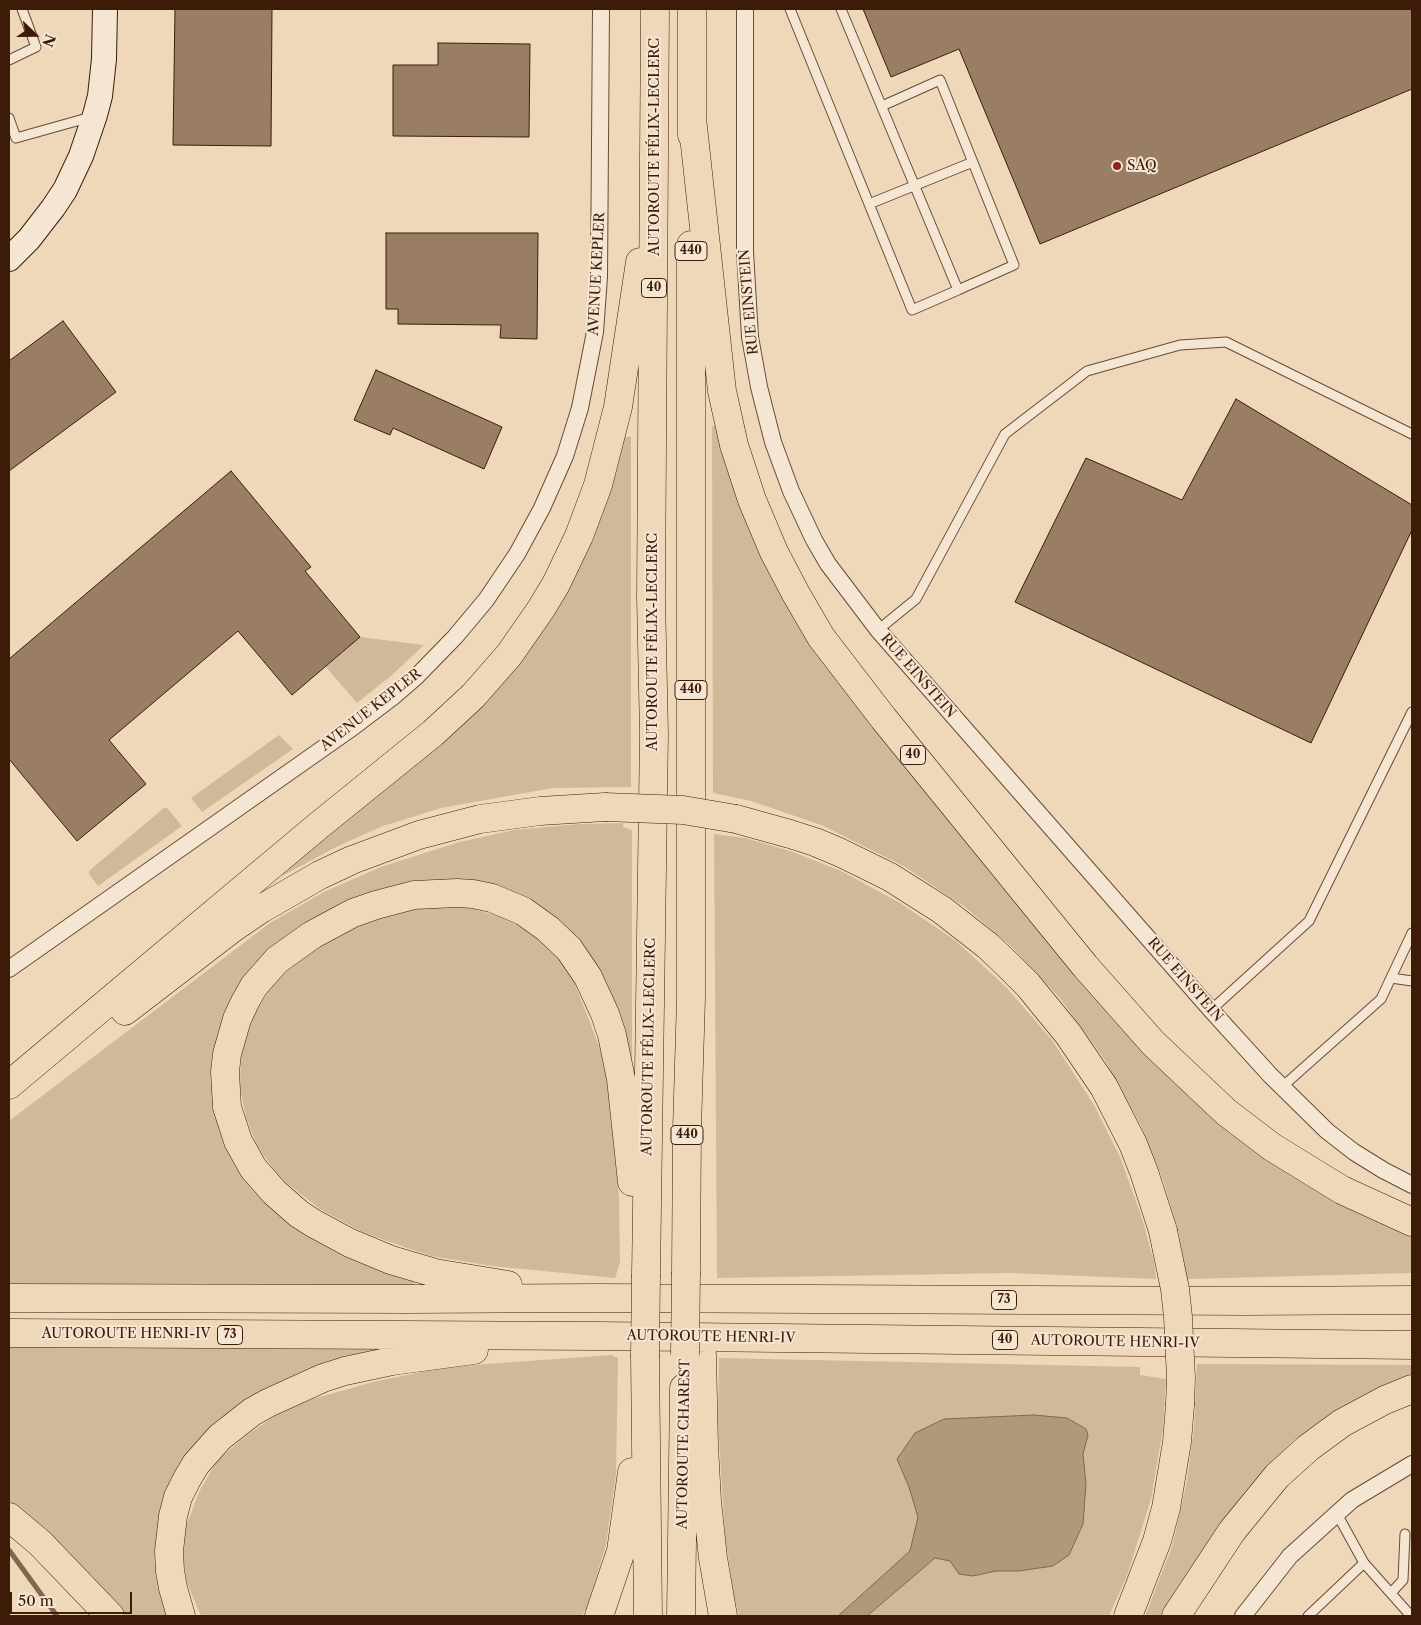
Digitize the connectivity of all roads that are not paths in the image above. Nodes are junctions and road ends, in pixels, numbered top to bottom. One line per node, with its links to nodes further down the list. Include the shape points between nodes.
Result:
1 (22, 9): 9 (lane, via 36,47)
2 (105, 9): 11 (street, via 102,78)
3 (601, 9): 25 (street, AVENUE KEPLER, via 599,277 594,339 580,408 565,456 517,554 486,600 455,637 394,696)
4 (656, 9): 15 (highway, AUTOROUTE FÉLIX-LECLERC / 40)
5 (692, 9): 13 (highway, 40)
6 (745, 9): 22 (street, RUE EINSTEIN, via 744,252 750,337 759,388 779,458 806,524 828,564)
7 (790, 9): 18 (lane)
8 (841, 9): 10 (lane)
9 (9, 60)
10 (882, 106): 16 (lane, via 940,80); 17 (lane)
11 (95, 116): 14 (lane); 19 (street, via 65,190 42,224)
12 (9, 118): 14 (lane)
13 (692, 118): 33 (highway, 40, via 722,391 734,445 774,552 821,637 1072,951 1152,1043 1220,1106 1272,1147 1342,1190); 43 (highway, AUTOROUTE CHAREST / 440, bridge, via 691,998 687,1129 694,1273)
14 (12, 141)
15 (654, 162): 29 (highway, via 624,372 604,468 569,559 542,609 493,675 440,727); 34 (highway, AUTOROUTE FÉLIX-LECLERC / 40, via 654,734)
16 (973, 162): 17 (lane); 20 (lane, via 1014,265)
17 (915, 186): 18 (lane); 20 (lane)
18 (869, 204): 20 (lane, via 912,310)
19 (9, 259)
20 (958, 290)
21 (1412, 434): 22 (lane, via 1226,342 1180,345 1087,371 1005,434 916,599)
22 (878, 630): 28 (street, RUE EINSTEIN)
23 (1412, 712): 28 (lane, via 1309,921)
24 (1412, 933): 26 (lane)
25 (9, 969)
26 (1391, 978): 27 (lane); 30 (lane, via 1381,999)
27 (1412, 981)
28 (1211, 1010): 30 (street, RUE EINSTEIN)
29 (9, 1085)
30 (1282, 1087): 32 (street, RUE EINSTEIN, via 1327,1131 1354,1152)
31 (9, 1099): 61 (highway, bridge, via 233,928 290,891 320,874 383,847 450,826 531,812 605,807 683,810 736,819 839,852 890,877 942,910 988,946 1028,985 1063,1028 1104,1088 1144,1172 1163,1231 1174,1289 1181,1378 1178,1442 1166,1508)
32 (1412, 1185)
33 (1412, 1222)
34 (646, 1269): 37 (highway, via 632,1184 621,1078 612,1035 588,977 569,949 548,929 522,911 492,898 457,893 421,894 353,913 312,935 277,960 254,986 236,1018 225,1072 227,1107 232,1126 244,1155 263,1181 313,1224 391,1260 459,1278 538,1287); 44 (highway, 40, bridge)
35 (1412, 1292): 39 (highway)
36 (9, 1298): 37 (highway, 73)
37 (596, 1298): 39 (highway, 73)
38 (1412, 1300): 39 (highway, 73)
39 (1253, 1301)
40 (9, 1333): 41 (highway, AUTOROUTE HENRI-IV / 73)
41 (598, 1336): 42 (highway, AUTOROUTE HENRI-IV / 40); 56 (highway, via 452,1352 367,1366 310,1383 252,1412 220,1436 196,1464 178,1497 169,1551 173,1588)
42 (1412, 1345)
43 (694, 1355): 59 (highway, AUTOROUTE CHAREST / 440); 60 (highway, via 713,1558)
44 (646, 1369): 57 (highway, via 621,1550); 58 (highway)
45 (1412, 1389): 62 (highway, via 1342,1423 1282,1472 1232,1531)
46 (1412, 1464): 47 (street, via 1352,1500)
47 (1337, 1514): 52 (lane); 63 (street, via 1290,1556)
48 (9, 1517): 55 (highway, via 40,1543)
49 (9, 1529): 54 (highway)
50 (1405, 1534): 51 (lane)
51 (1408, 1558): 53 (lane, via 1403,1580)
52 (1364, 1563): 53 (lane); 64 (lane)
53 (1391, 1594): 65 (lane)
54 (92, 1616)
55 (110, 1616)
56 (181, 1616)
57 (599, 1616)
58 (648, 1616)
59 (681, 1616)
60 (723, 1616)
61 (1128, 1616)
62 (1176, 1616)
63 (1243, 1616)
64 (1308, 1616)
65 (1411, 1616)

